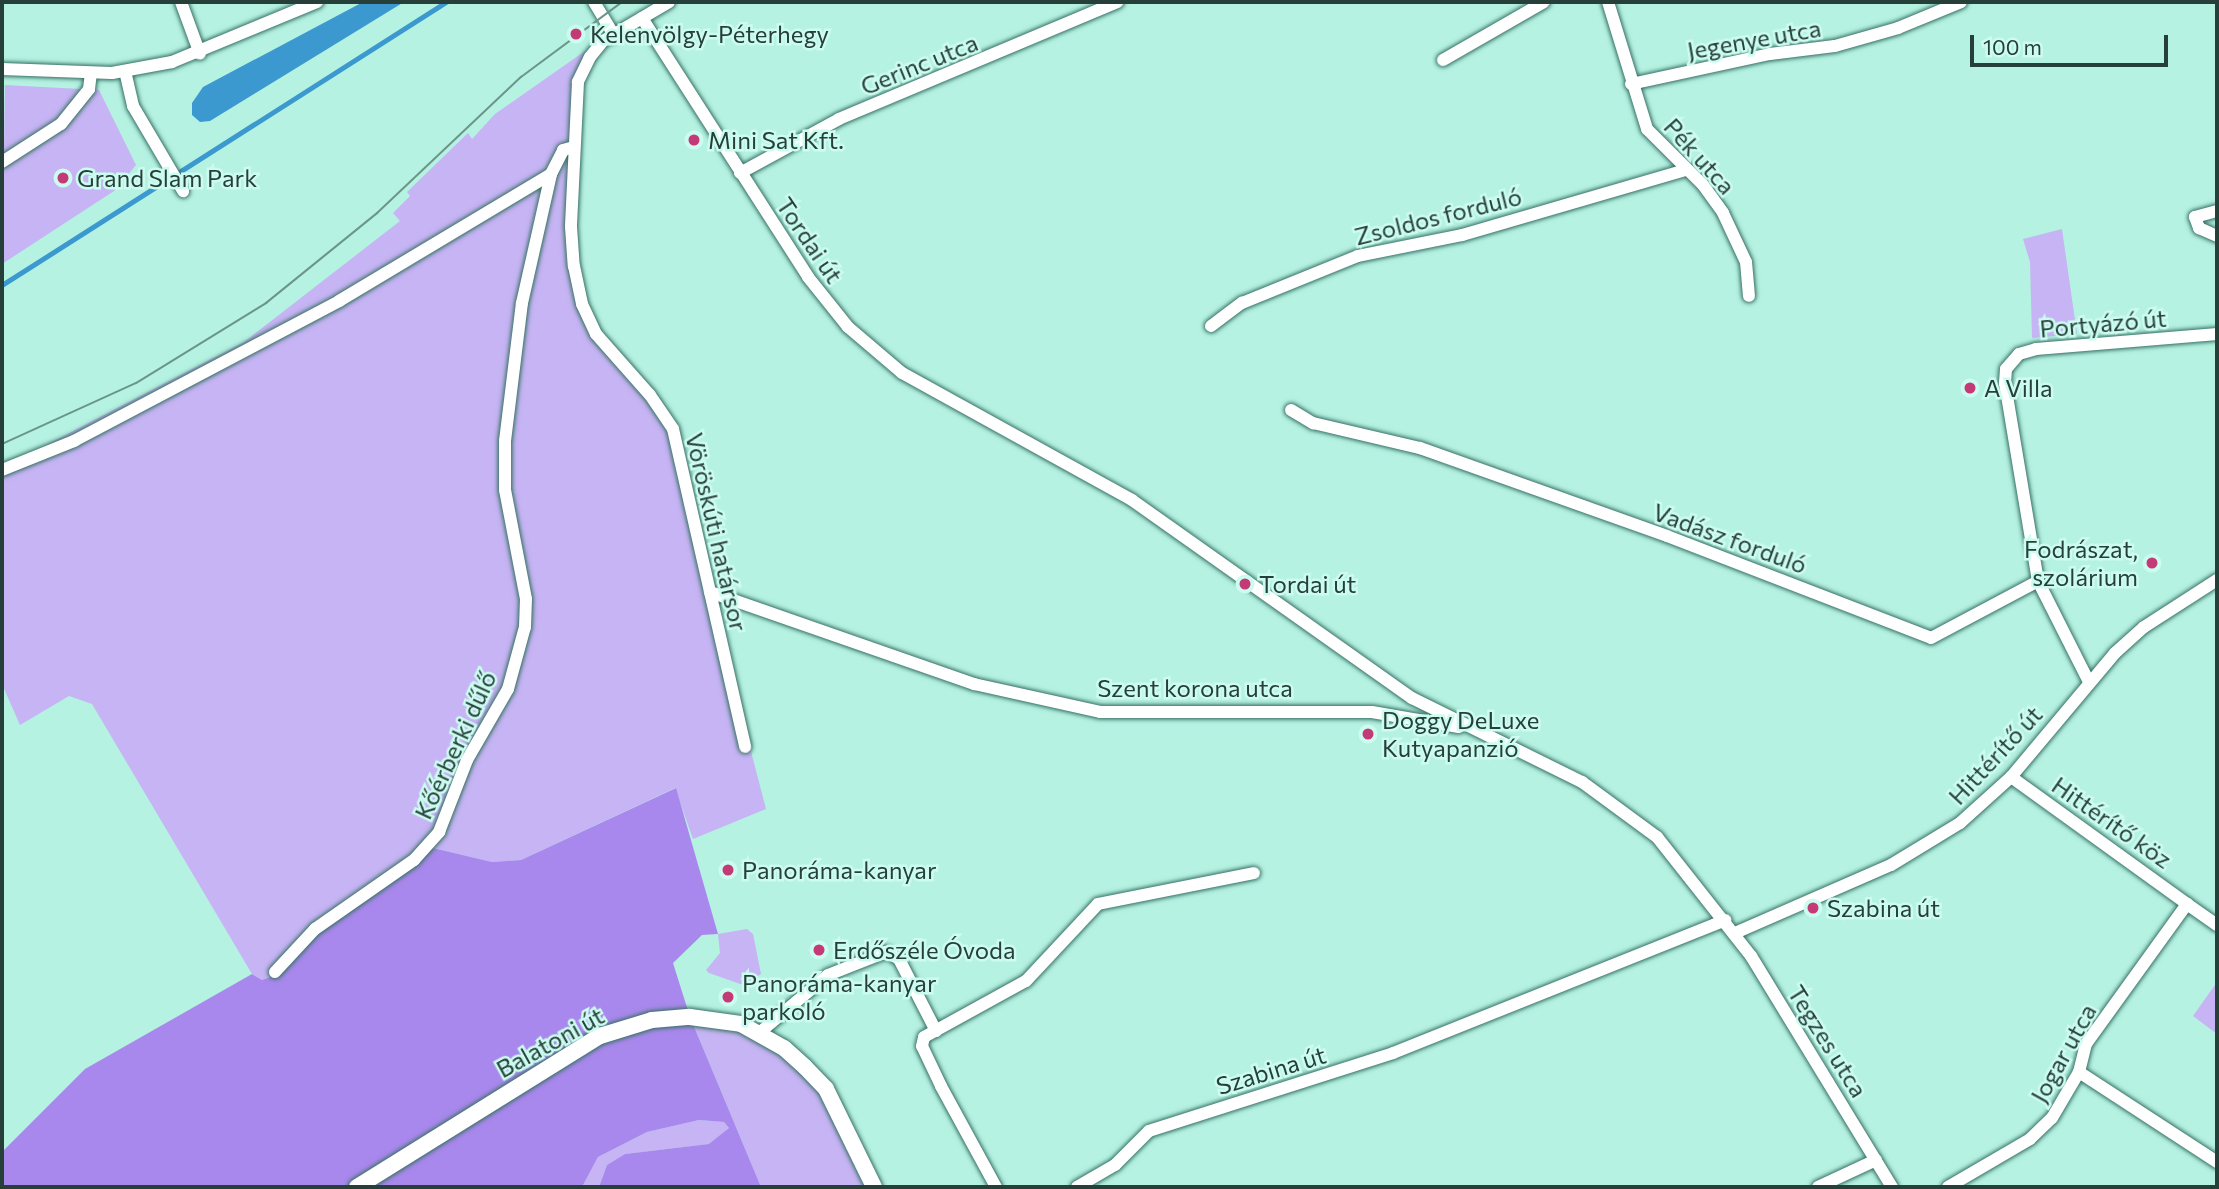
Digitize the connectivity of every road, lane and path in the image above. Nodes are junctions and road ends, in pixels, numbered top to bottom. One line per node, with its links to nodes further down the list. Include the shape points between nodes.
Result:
1 (181, 2): 11 (street)
2 (317, 2): 11 (street)
3 (594, 2): 10 (street)
4 (669, 2): 9 (street, Vöröskúti határsor)
5 (1117, 2): 20 (street, Gerinc utca, via 839,119)
6 (1544, 2): 12 (street)
7 (1608, 2): 16 (street, Pék utca)
8 (1961, 2): 16 (street, Jegenye utca, via 1898,28 1835,46 1770,54)
9 (642, 18): 10 (street, Vöröskúti határsor); 20 (street, Tordai út)
10 (614, 34): 17 (street, Vöröskúti határsor, via 596,48 578,82)
11 (200, 54): 14 (street)
12 (1443, 60)
13 (2, 69): 15 (street)
14 (125, 71): 15 (street); 22 (street, via 133,106)
15 (91, 73): 18 (street, via 89,89 61,124)
16 (1631, 84): 19 (street, Pék utca, via 1647,129)
17 (574, 147): 21 (street, Kőérberki dűlő, via 564,150); 32 (street, Vöröskúti határsor, via 571,227 582,304 604,345 650,395 673,429)
18 (2, 162)
19 (1686, 170): 25 (street, Pék utca, via 1703,185 1735,237 1746,262); 26 (street, Zsoldos forduló, via 1462,235 1358,256 1242,303)
20 (740, 173): 34 (street, Tordai út, via 832,308 902,373 1132,500 1402,691)
21 (551, 174): 29 (street, Kőérberki dűlő, via 339,301 74,441); 42 (street, Kőérberki dűlő, via 522,303 505,440 505,490 526,599 525,627 505,698 467,760 439,832 414,860 315,929)
22 (181, 187)
23 (2217, 211): 24 (street, via 2195,217 2199,228)
24 (2217, 236)
25 (1749, 296)
26 (1210, 326)
27 (2217, 334): 31 (street, Portyázó út, via 2036,349 2019,354 2006,369)
28 (1291, 410): 31 (street, Vadász forduló, via 1313,423 1420,448 1667,536 1931,638)
29 (2, 470)
30 (2217, 580): 33 (street, Hittérítő út, via 2144,627)
31 (2038, 581): 33 (street)
32 (709, 592): 34 (street, Szent korona utca, via 974,684 1100,712 1372,712); 35 (street, Vöröskúti határsor)
33 (2089, 682): 36 (street, Hittérítő út)
34 (1487, 734): 39 (street, Tordai út, via 1624,809 1671,851)
35 (746, 747)
36 (2011, 777): 38 (street, Hittérítő köz); 41 (street, Hittérítő út, via 1931,843)
37 (1254, 873): 43 (street, via 1098,904 1027,981)
38 (2187, 904): 40 (street); 45 (street, Jogar utca, via 2086,1044)
39 (1725, 920): 41 (street, Tegzes utca); 51 (street, Szabina út, via 1393,1054 1149,1131 1115,1165)
40 (2217, 925)
41 (1735, 933): 46 (street, Tegzes utca)
42 (275, 972)
43 (936, 1031): 44 (street, via 899,959 886,952 828,975); 50 (street, via 924,1037 922,1046)
44 (759, 1033): 48 (main road, Balatoni út, via 741,1024 690,1017 617,1029 580,1047); 49 (main road, Balatoni út, via 784,1048 826,1089)
45 (2079, 1072): 47 (street); 54 (street, Jogar utca, via 2052,1118 2031,1139)
46 (1876, 1160): 52 (street); 53 (street, Tegzes utca)
47 (2217, 1162)
48 (357, 1187)
49 (874, 1187)
50 (996, 1187)
51 (1077, 1187)
52 (1818, 1187)
53 (1892, 1187)
54 (1948, 1187)

